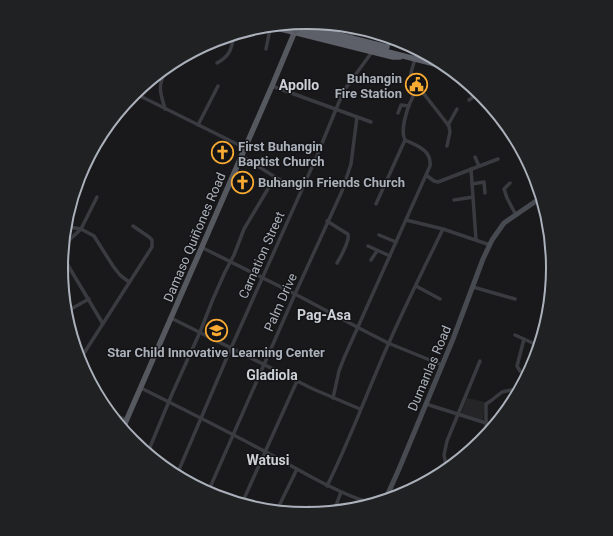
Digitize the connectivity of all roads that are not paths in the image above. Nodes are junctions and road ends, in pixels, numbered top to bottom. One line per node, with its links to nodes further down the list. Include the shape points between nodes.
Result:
1 (303, 29): 12 (highway)
2 (306, 29): 7 (highway)
3 (295, 30): 19 (main road, Damaso Quiñones Road)
4 (302, 30): 13 (highway)
5 (269, 32): 11 (street)
6 (352, 34): 7 (street)
7 (350, 38): 10 (highway)
8 (232, 41): 16 (street, via 229,53)
9 (390, 44): 10 (street)
10 (386, 47): 13 (highway)
11 (266, 50)
12 (372, 52): 13 (highway, via 393,57); 26 (street, Carnation Street, via 344,91)
13 (408, 57): 14 (highway)
14 (415, 59): 15 (highway); 20 (street, via 410,78)
15 (428, 62)
16 (217, 63)
17 (162, 77): 25 (street, via 160,91)
18 (218, 86): 31 (street)
19 (272, 86): 26 (street); 35 (main road, Damaso Quiñones Road)
20 (412, 88): 24 (street); 32 (street, via 424,94)
21 (141, 96): 25 (street)
22 (473, 97): 23 (street)
23 (469, 100)
24 (409, 106): 28 (street, via 401,105); 33 (street, via 403,129)
25 (165, 109): 31 (street)
26 (336, 109): 29 (street); 45 (street, Carnation Street)
27 (457, 109): 32 (street)
28 (398, 113)
29 (357, 117): 30 (street); 54 (street, Palm Drive, via 349,172)
30 (371, 122)
31 (198, 125): 35 (street)
32 (448, 125): 34 (street, via 450,132)
33 (404, 140): 41 (street, via 423,149 428,155 430,163); 51 (street)
34 (447, 146)
35 (245, 148): 36 (main road, Damaso Quiñones Road)
36 (242, 156): 42 (street); 65 (main road, Damaso Quiñones Road)
37 (475, 158): 39 (street)
38 (498, 159): 39 (street)
39 (479, 166): 40 (street)
40 (471, 169): 41 (street, via 438,182); 44 (street)
41 (426, 175): 53 (street)
42 (275, 177): 45 (street); 69 (street, via 247,224)
43 (510, 183): 52 (street, via 504,189)
44 (472, 184): 46 (street, via 484,182); 48 (street)
45 (301, 191): 72 (street, Carnation Street)
46 (485, 193)
47 (97, 197): 57 (street)
48 (473, 197): 49 (street); 61 (street)
49 (454, 200)
50 (536, 201): 52 (main road, Dumanlas Road)
51 (376, 204)
52 (516, 215): 63 (main road, Dumanlas Road, via 501,226)
53 (406, 220): 58 (street); 62 (street)
54 (327, 222): 70 (street, via 349,236); 76 (street, Palm Drive)
55 (133, 226): 73 (street, via 150,237 152,247)
56 (71, 227): 57 (street)
57 (81, 229): 60 (street); 73 (street, via 94,236 113,266)
58 (443, 229): 61 (street); 74 (street)
59 (379, 236): 62 (street)
60 (70, 240)
61 (476, 240): 63 (street)
62 (396, 242): 67 (street)
63 (490, 245): 75 (main road, Dumanlas Road)
64 (368, 246): 66 (street)
65 (201, 247): 69 (street); 81 (main road, Damaso Quiñones Road)
66 (377, 251): 67 (street); 68 (street)
67 (390, 256): 83 (street)
68 (372, 260)
69 (230, 262): 72 (street); 84 (street)
70 (338, 263)
71 (68, 265): 77 (street)
72 (262, 278): 76 (street); 89 (street, Carnation Street)
73 (129, 282): 82 (street)
74 (416, 286): 78 (street); 87 (street)
75 (473, 287): 79 (street); 93 (main road, Dumanlas Road)
76 (295, 294): 83 (street); 92 (street, Palm Drive)
77 (89, 299): 80 (street); 82 (street)
78 (440, 299)
79 (515, 299)
80 (71, 309)
81 (171, 318): 84 (street); 96 (main road, Damaso Quiñones Road)
82 (103, 324): 90 (street)
83 (357, 327): 87 (street); 98 (street, via 341,365)
84 (200, 332): 89 (street); 99 (street)
85 (515, 335): 86 (street)
86 (524, 339): 88 (street); 94 (street, via 517,366)
87 (388, 343): 93 (street); 101 (street)
88 (533, 343)
89 (231, 348): 92 (street); 104 (street, Carnation Street)
90 (84, 354)
91 (480, 361): 102 (street)
92 (264, 364): 95 (street); 108 (street, Palm Drive)
93 (442, 365): 100 (main road, Dumanlas Road)
94 (522, 372)
95 (298, 381): 98 (street); 110 (street)
96 (141, 388): 99 (street); 105 (main road, Damaso Quiñones Road)
97 (512, 390): 106 (street, via 502,392 486,404)
98 (333, 398): 101 (street)
99 (169, 402): 104 (street); 109 (street)
100 (426, 404): 102 (street); 117 (main road, Dumanlas Road)
101 (360, 409): 114 (street)
102 (458, 414): 106 (street); 111 (street, via 446,446)
103 (120, 417): 105 (street)
104 (201, 419): 108 (street); 113 (street, Carnation Street)
105 (127, 420): 107 (main road, Damaso Quiñones Road)
106 (486, 423)
107 (125, 424)
108 (233, 436): 110 (street); 115 (street, Palm Drive)
109 (150, 448)
110 (266, 452): 112 (street); 118 (street)
111 (446, 462)
112 (297, 469): 114 (street); 120 (street)
113 (179, 470)
114 (328, 486): 116 (street)
115 (210, 487)
116 (341, 492): 119 (street); 121 (street)
117 (389, 492)
118 (244, 499)
119 (362, 500)
120 (279, 505)
121 (336, 505)

